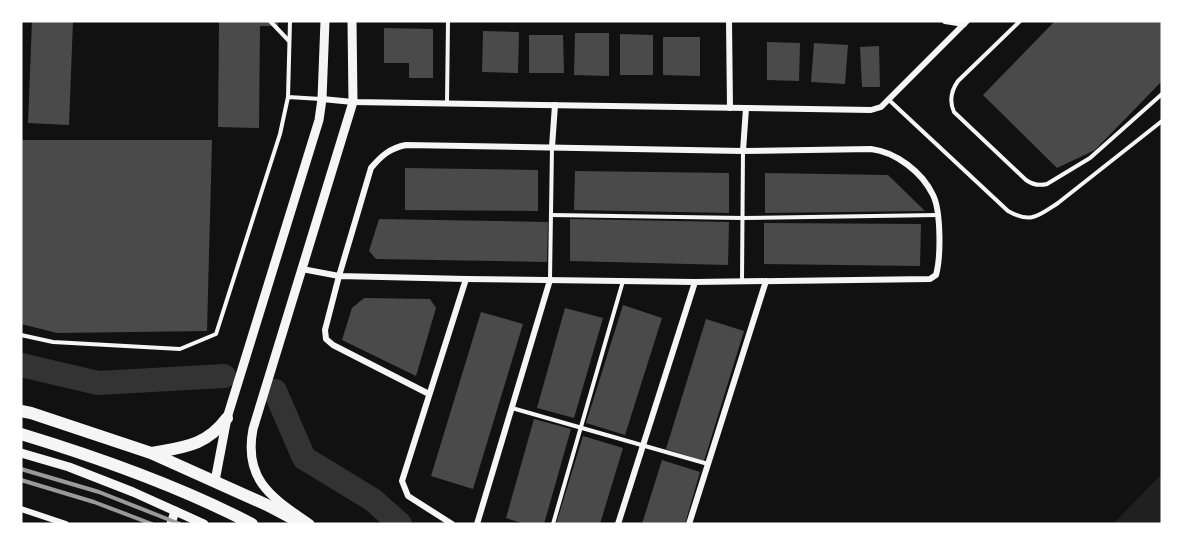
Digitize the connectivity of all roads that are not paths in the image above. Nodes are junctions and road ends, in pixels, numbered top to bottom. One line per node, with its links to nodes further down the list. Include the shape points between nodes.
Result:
1 (270, 21): 10 (lane)
2 (290, 21): 10 (lane)
3 (325, 21): 13 (street)
4 (352, 21): 15 (street)
5 (448, 21): 16 (lane)
6 (729, 21): 18 (street)
7 (945, 21): 9 (street)
8 (1020, 21): 11 (lane, via 958,81 951,104 954,112 1032,184 1047,184 1090,158)
9 (965, 22): 14 (street)
10 (290, 42): 12 (lane)
11 (1162, 94)
12 (288, 97): 13 (lane); 34 (lane, via 280,134 216,334 180,349 53,342)
13 (322, 99): 15 (street); 38 (street, via 320,120)
14 (889, 100): 19 (street, via 881,108 871,110); 20 (lane, via 1008,211 1026,218 1058,203)
15 (353, 102): 16 (street); 26 (street)
16 (447, 103): 17 (street)
17 (555, 105): 18 (street); 21 (street)
18 (730, 108): 19 (street)
19 (746, 108): 22 (street)
20 (1162, 121)
21 (552, 147): 22 (street); 23 (lane); 27 (street, via 406,145 388,151 371,168)
22 (743, 151): 24 (street, via 883,150 898,157 926,184); 25 (lane)
23 (551, 215): 25 (lane); 29 (lane)
24 (939, 215): 25 (lane); 32 (street, via 936,275 930,279)
25 (743, 218): 31 (lane)
26 (302, 269): 27 (street); 55 (street, via 250,446 259,481 273,498)
27 (339, 276): 28 (street); 35 (street, via 326,339)
28 (466, 279): 29 (street); 35 (street)
29 (550, 280): 30 (street); 36 (street)
30 (623, 281): 33 (street); 39 (lane)
31 (742, 281): 32 (street); 33 (street)
32 (766, 281): 44 (street)
33 (695, 282): 41 (street)
34 (21, 335)
35 (429, 394): 56 (street, via 402,481 408,496)
36 (512, 408): 39 (lane); 57 (street)
37 (21, 411): 43 (main road)
38 (227, 418): 43 (main road, via 202,441); 45 (street)
39 (581, 428): 41 (lane); 58 (lane)
40 (21, 434): 48 (main road, via 144,476)
41 (643, 445): 44 (lane); 59 (street)
42 (21, 453): 47 (street, via 69,466)
43 (151, 453): 45 (main road)
44 (708, 464): 60 (street)
45 (215, 481): 48 (main road, via 214,489); 54 (main road)
46 (21, 509): 50 (street)
47 (175, 511): 49 (street); 51 (street)
48 (226, 511): 53 (main road)
49 (192, 521): 52 (street)
50 (66, 524)
51 (171, 524)
52 (204, 524)
53 (252, 524)
54 (303, 524)
55 (310, 524)
56 (452, 524)
57 (477, 524)
58 (552, 524)
59 (618, 524)
60 (689, 524)

